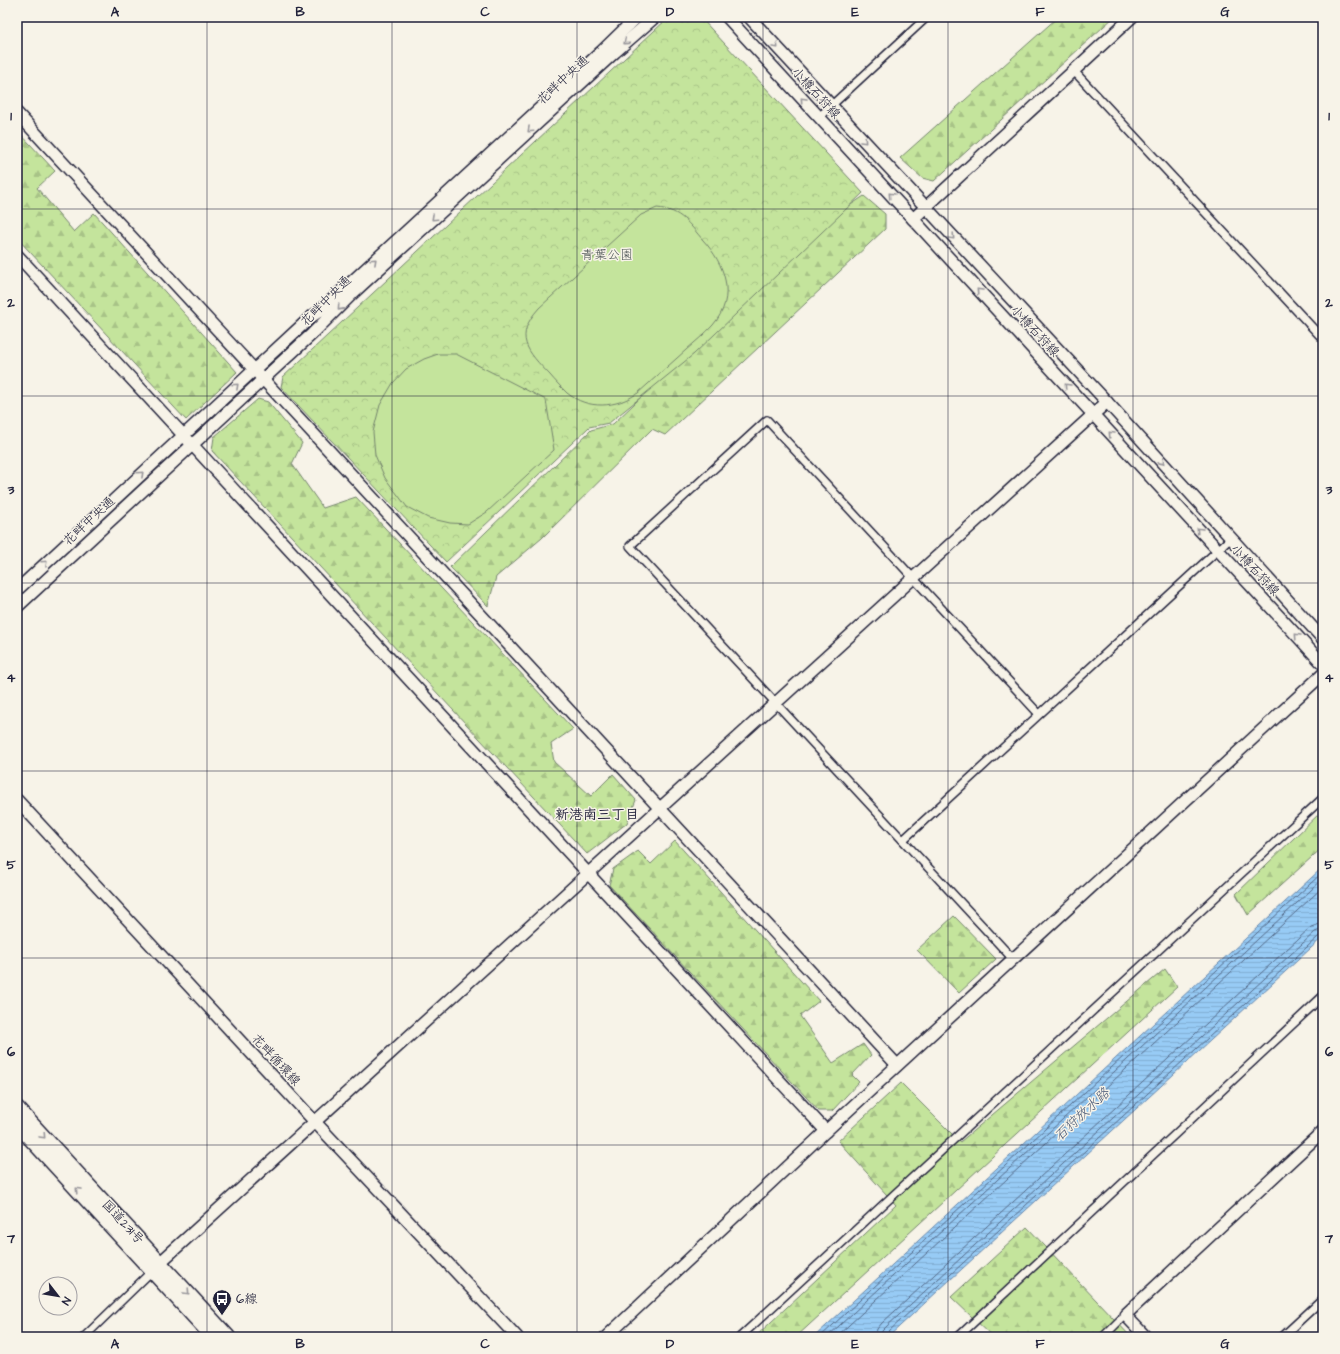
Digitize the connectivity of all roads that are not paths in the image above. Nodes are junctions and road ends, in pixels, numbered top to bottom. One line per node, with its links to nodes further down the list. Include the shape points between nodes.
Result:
1 (636, 17): 15 (street, 花畔中央通, one-way to 1, via 601,52)
2 (655, 17): 16 (street, 花畔中央通, one-way to 16, via 370,277)
3 (727, 17): 10 (street, 小樽石狩線, one-way to 3)
4 (749, 17): 8 (street, 小樽石狩線, one-way to 8)
5 (927, 17): 8 (street)
6 (1132, 17): 7 (street)
7 (1073, 70): 11 (street); 14 (street)
8 (831, 106): 10 (street); 11 (street, 小樽石狩線, one-way to 11)
9 (17, 113): 15 (street)
10 (819, 117): 12 (street, 小樽石狩線, one-way to 10)
11 (925, 208): 12 (street); 17 (street, 小樽石狩線, one-way to 17)
12 (913, 219): 18 (street, 小樽石狩線, one-way to 12)
13 (17, 255): 19 (street)
14 (1323, 339)
15 (253, 370): 16 (street); 19 (street, 花畔中央通, one-way to 15)
16 (263, 380): 20 (street, 花畔中央通); 33 (street)
17 (1107, 402): 18 (street); 21 (street, 小樽石狩線, one-way to 21)
18 (1093, 415): 22 (street, 小樽石狩線, one-way to 18); 23 (street)
19 (183, 435): 20 (street); 24 (street, 花畔中央通, one-way to 19)
20 (192, 445): 25 (street, 花畔中央通); 35 (street)
21 (1231, 538): 22 (street); 26 (street, 小樽石狩線)
22 (1217, 550): 27 (street, 小樽石狩線, one-way to 22); 30 (street)
23 (914, 578): 29 (street); 29 (street, via 767,420 630,546); 30 (street)
24 (17, 590)
25 (17, 607)
26 (1323, 639)
27 (1323, 664)
28 (1323, 674): 36 (street)
29 (775, 704): 33 (street); 34 (street)
30 (1039, 714): 34 (street)
31 (1323, 798): 52 (street)
32 (17, 800): 40 (street, 花畔循環線)
33 (660, 808): 35 (street); 38 (street)
34 (903, 840): 36 (street)
35 (588, 873): 40 (street); 42 (street)
36 (1013, 959): 38 (street)
37 (1323, 996): 53 (street)
38 (897, 1065): 42 (street)
39 (17, 1108): 44 (highway, 国道231号, one-way to 44)
40 (316, 1123): 44 (street); 50 (street, 花畔循環線)
41 (17, 1124): 44 (highway, 国道231号, one-way to 41)
42 (826, 1131): 51 (street)
43 (1323, 1131): 46 (street)
44 (156, 1267): 47 (street); 48 (highway, 国道231号); 49 (highway, 国道231号, one-way to 49)
45 (1323, 1299): 56 (street)
46 (1126, 1315): 54 (street); 55 (street)
47 (84, 1337)
48 (213, 1337)
49 (228, 1337)
50 (518, 1337)
51 (606, 1337)
52 (740, 1337)
53 (958, 1337)
54 (1103, 1337)
55 (1146, 1337)
56 (1282, 1337)

